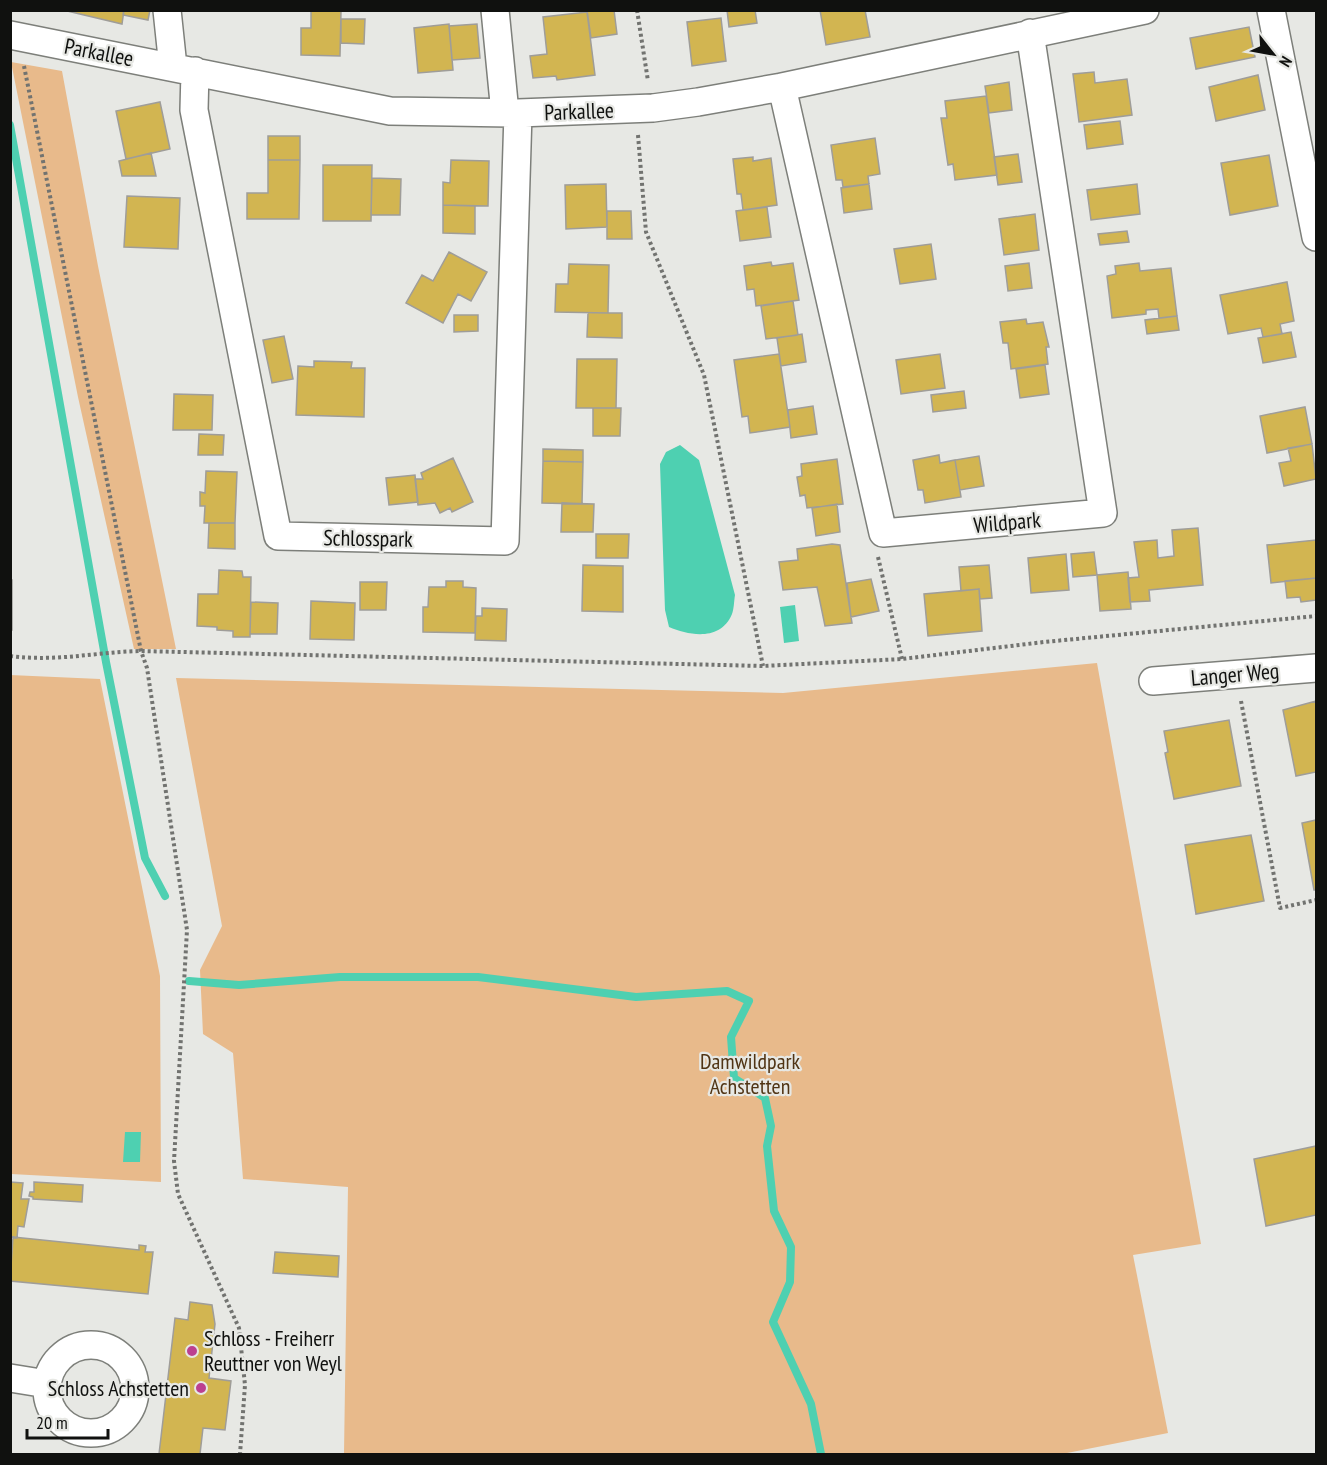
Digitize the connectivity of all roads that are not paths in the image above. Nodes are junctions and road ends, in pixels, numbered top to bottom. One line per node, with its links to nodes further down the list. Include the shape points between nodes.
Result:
1 (167, 10): 7 (street)
2 (495, 10): 9 (street)
3 (1145, 10): 5 (street, Parkallee)
4 (1271, 10): 10 (street)
5 (1030, 33): 8 (street, Parkallee); 8 (street, Wildpark, via 1103,513 883,533)
6 (18, 37): 7 (street, Parkallee)
7 (184, 69): 9 (street, Parkallee, via 390,111); 9 (street, Schlosspark, via 278,536 504,541)
8 (782, 87): 9 (street, Parkallee, via 644,109)
9 (511, 113)
10 (1317, 237)
11 (1317, 668): 12 (street, Langer Weg)
12 (1153, 681)
13 (10, 1378): 14 (street)
14 (47, 1384)

